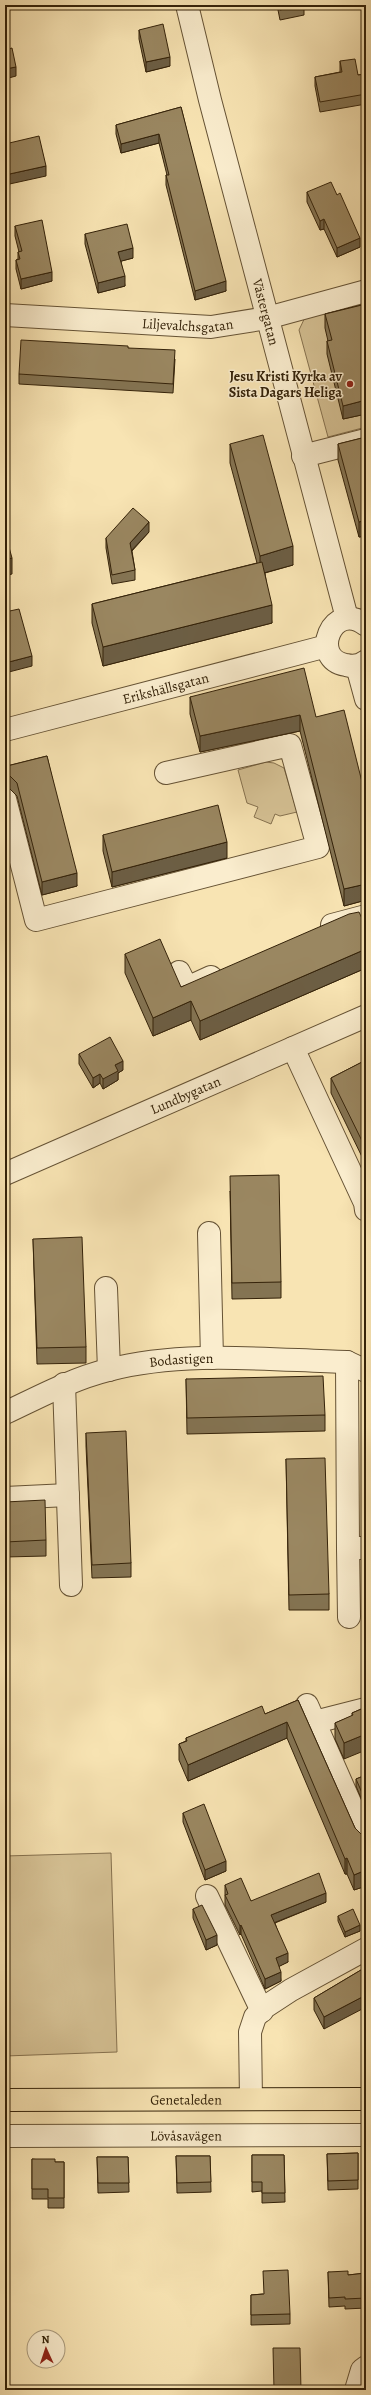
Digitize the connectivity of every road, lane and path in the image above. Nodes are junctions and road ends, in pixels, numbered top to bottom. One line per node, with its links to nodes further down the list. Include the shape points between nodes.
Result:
1 (187, 5): 4 (street, Västergatan)
2 (366, 291): 4 (street, Liljevalchsgatan)
3 (5, 315): 4 (street, Liljevalchsgatan, via 211,327)
4 (266, 318): 6 (street, Västergatan)
5 (366, 440): 6 (street)
6 (303, 456): 7 (street, Västergatan)
7 (356, 621): 8 (street, Västergatan, via 335,624 328,634)
8 (327, 646): 9 (street, via 331,656 341,665); 11 (street, Erikshällsgatan)
9 (362, 663): 10 (street)
10 (366, 699)
11 (5, 730)
12 (166, 773): 13 (street, via 290,745 318,847 36,920)
13 (5, 799)
14 (366, 916): 15 (street, via 336,923)
15 (315, 932)
16 (229, 970): 17 (street, via 187,988)
17 (179, 972)
18 (366, 1016): 19 (street, Lundbygatan)
19 (293, 1048): 20 (street, Lundbygatan); 21 (street)
20 (5, 1174)
21 (366, 1210)
22 (209, 1233): 24 (street)
23 (106, 1288): 26 (street)
24 (212, 1358): 25 (street, Bodastigen); 26 (street, Bodastigen, via 156,1361)
25 (356, 1367): 31 (street)
26 (108, 1370): 27 (street, Bodastigen)
27 (64, 1384): 28 (street, Bodastigen); 29 (street)
28 (5, 1414)
29 (68, 1495): 30 (street); 32 (street)
30 (5, 1498)
31 (357, 1548): 33 (street)
32 (70, 1585)
33 (349, 1617)
34 (366, 1709): 35 (street, via 311,1713)
35 (366, 1839)
36 (207, 1896): 38 (street)
37 (366, 1949): 38 (street, via 291,1990)
38 (262, 2011): 39 (street, via 255,2017 250,2032)
39 (251, 2099): 40 (main road, Genetaleden); 41 (main road, Genetaleden)
40 (366, 2099)
41 (5, 2100)
42 (366, 2135): 43 (street, Lövåsavägen)
43 (5, 2136)
44 (366, 2367): 45 (street, via 362,2370)
45 (356, 2390)

